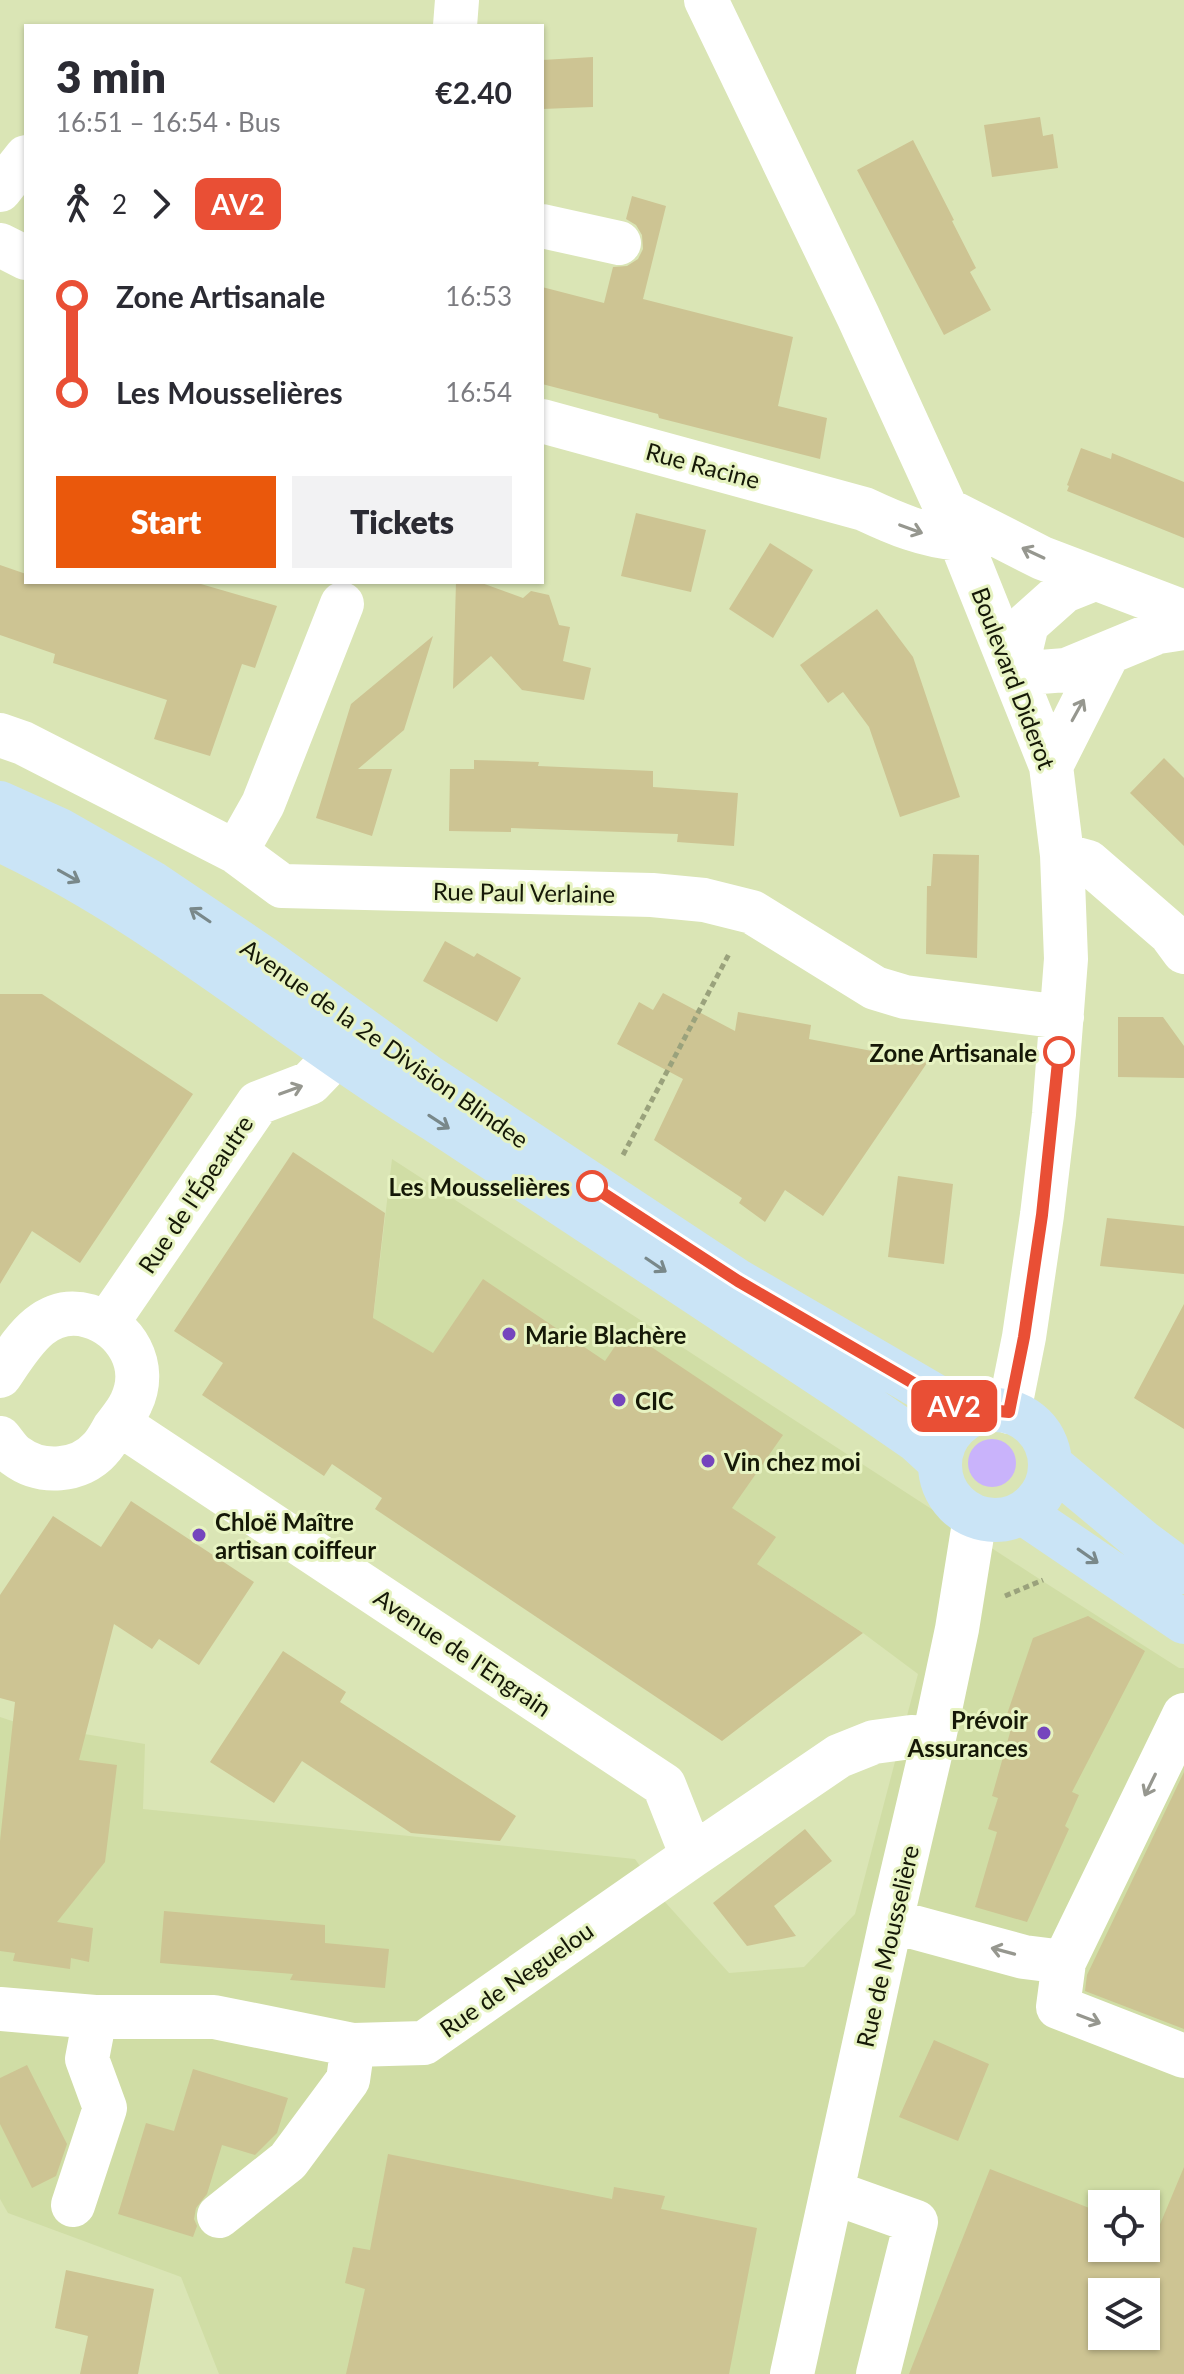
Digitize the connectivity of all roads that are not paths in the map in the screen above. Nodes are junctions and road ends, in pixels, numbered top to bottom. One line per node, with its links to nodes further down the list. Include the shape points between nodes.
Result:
1 (457, 0): 3 (street)
2 (706, 0): 11 (street, Boulevard Diderot)
3 (455, 24)
4 (24, 160): 5 (street)
5 (0, 190)
6 (544, 226): 7 (street)
7 (619, 243)
8 (0, 245): 9 (street)
9 (24, 257)
10 (544, 422): 12 (street, Rue Racine)
11 (944, 508): 12 (street); 12 (street, Rue Racine, one-way to 11, via 935,537); 13 (street, Rue Racine, one-way to 11); 18 (street, Boulevard Diderot)
12 (864, 509)
13 (1094, 579): 15 (street, Rue Racine); 18 (street, via 1064,591 1027,624)
14 (342, 604): 23 (street, via 263,804)
15 (1184, 612)
16 (1184, 628): 17 (street, via 1158,632)
17 (1107, 655): 18 (street, via 1066,670); 20 (street, one-way to 17)
18 (1015, 674): 20 (street, Boulevard Diderot)
19 (0, 735): 23 (street, Rue Paul Verlaine)
20 (1051, 766): 24 (street, Boulevard Diderot)
21 (0, 803): 30 (main road, Avenue de la 2e Division Blindee, one-way to 21, via 738,1281 429,1077 151,882)
22 (0, 840): 27 (main road, Avenue de la 2e Division Blindee, one-way to 27, via 84,884)
23 (236, 852): 26 (street, Rue Paul Verlaine, via 282,886 704,900 752,912 875,988 905,997)
24 (1062, 855): 25 (street, via 1088,862 1170,933); 26 (street, Boulevard Diderot)
25 (1184, 952)
26 (1062, 1017): 30 (street, Boulevard Diderot, via 1024,1337)
27 (336, 1056): 28 (street, Rue de l'Épeautre, one-way to 27, via 258,1103 310,1083); 33 (main road, Avenue de la 2e Division Blindee, one-way to 33, via 849,1394)
28 (107, 1323): 29 (street, via 83,1314 45,1321); 31 (street, via 130,1346 136,1365 137,1384)
29 (3, 1367)
30 (990, 1414): 33 (main road, via 956,1426 945,1440); 34 (main road, via 1026,1419 1048,1447)
31 (118, 1423): 32 (street, via 100,1450 75,1465 46,1469); 41 (street, Avenue de l'Engrain, via 664,1785)
32 (5, 1458)
33 (940, 1462): 36 (main road, via 942,1481 954,1503)
34 (1051, 1465): 35 (main road, via 1048,1484); 37 (main road)
35 (1023, 1513): 36 (main road, via 999,1520); 38 (main road, one-way to 38)
36 (975, 1517): 40 (street, Rue de Mousselière)
37 (1184, 1572)
38 (1184, 1622)
39 (1184, 1715): 43 (street, one-way to 43)
40 (934, 1738): 41 (street, Rue de Neguelou, via 874,1742 839,1756); 42 (street, Rue de Mousselière)
41 (692, 1856): 46 (street, Rue de Neguelou, via 424,2043)
42 (891, 1921): 43 (street, one-way to 42, via 1024,1957); 48 (street, Rue de Mousselière)
43 (1064, 1962): 47 (street, one-way to 47, via 1058,2007)
44 (0, 2009): 45 (street, Rue de Neguelou)
45 (95, 2017): 46 (street, Rue de Neguelou, via 214,2017); 49 (street, via 87,2059 105,2108)
46 (353, 2045): 50 (street, via 348,2080 288,2161)
47 (1184, 2056)
48 (832, 2192): 51 (street, Rue de Mousselière); 52 (street, via 916,2222)
49 (73, 2205)
50 (219, 2216)
51 (792, 2374)
52 (878, 2374)

